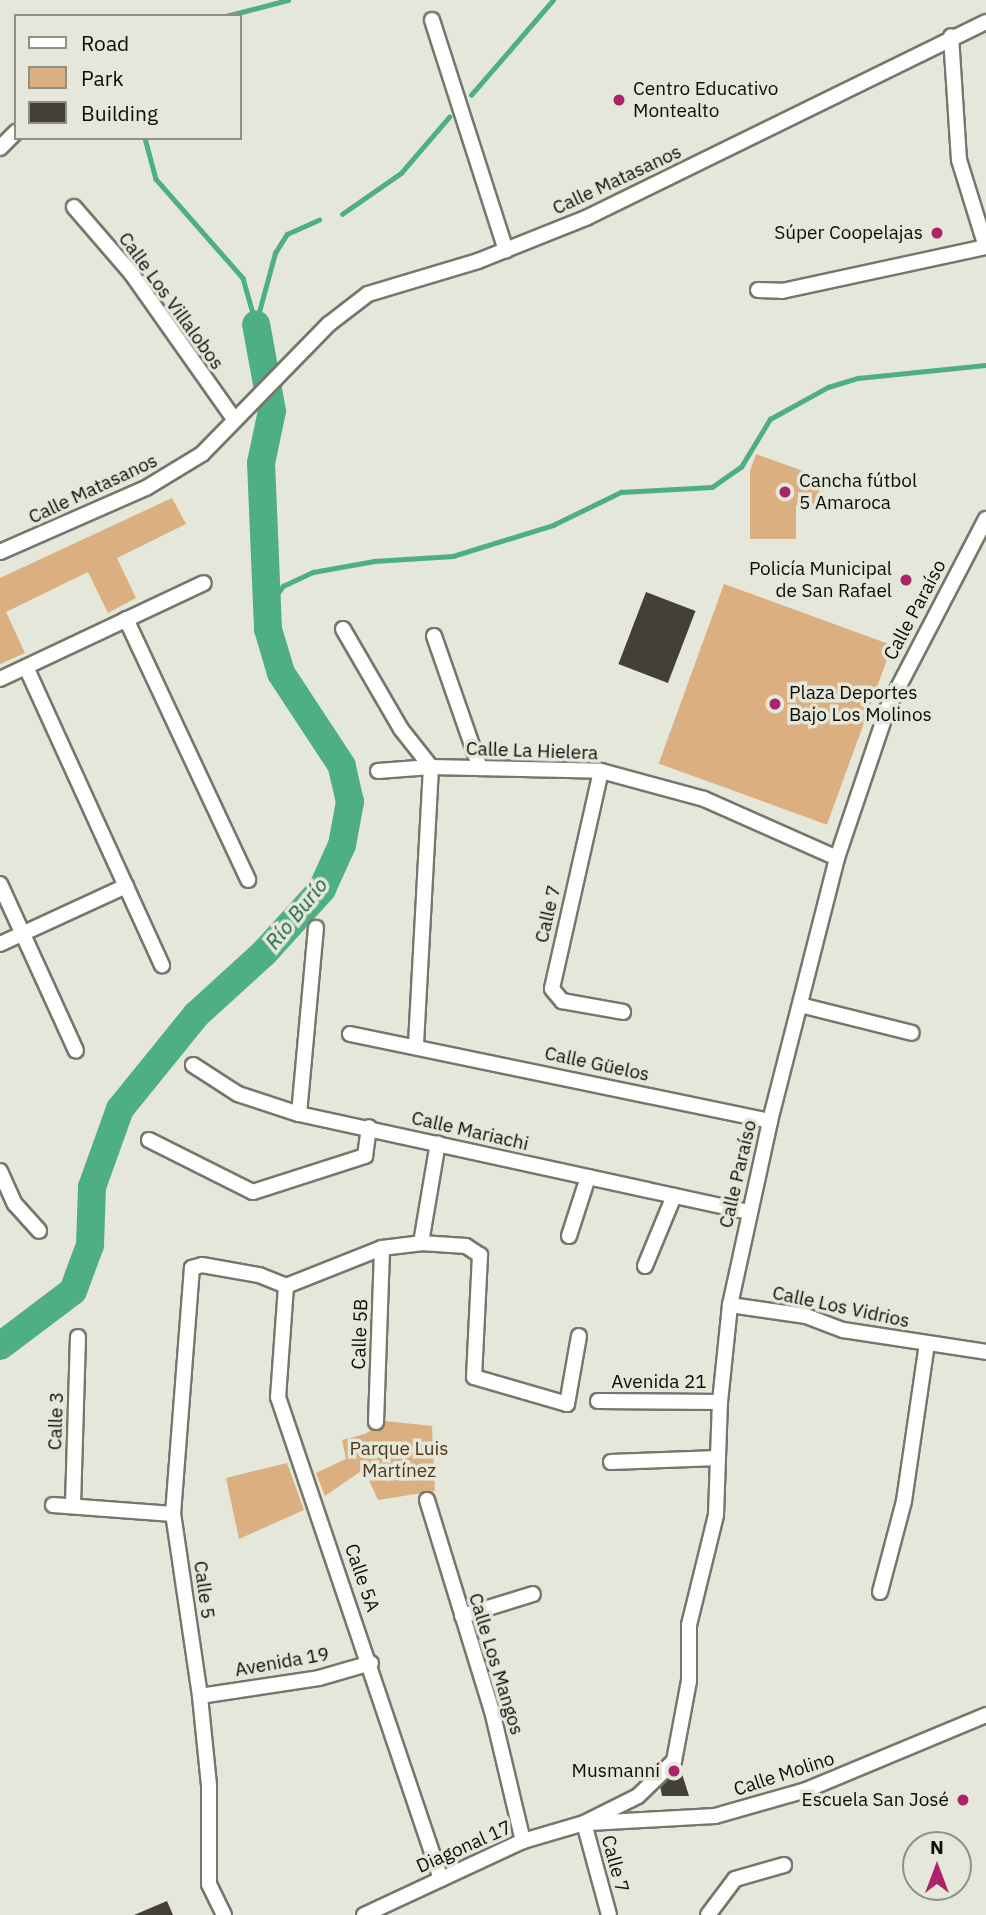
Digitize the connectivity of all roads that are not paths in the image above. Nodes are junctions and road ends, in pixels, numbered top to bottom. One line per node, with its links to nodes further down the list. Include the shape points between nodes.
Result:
1 (432, 20): 8 (street)
2 (986, 22): 3 (street, Calle Matasanos)
3 (951, 36): 7 (street, via 958,160); 8 (street, Calle Matasanos, via 811,110 588,217)
4 (14, 134): 5 (street)
5 (0, 148)
6 (74, 207): 10 (street, Calle Los Villalobos, via 131,273)
7 (986, 247): 9 (street, via 782,291)
8 (506, 250): 10 (street, Calle Matasanos, via 368,294 329,324)
9 (758, 290)
10 (234, 419): 12 (street, Calle Matasanos, via 202,454 146,488)
11 (986, 519): 23 (street, Calle Paraíso, via 888,707)
12 (0, 552)
13 (204, 583): 14 (street)
14 (126, 619): 17 (street); 24 (street)
15 (343, 629): 19 (street, via 401,729)
16 (434, 636): 20 (street)
17 (26, 667): 18 (street); 26 (street)
18 (0, 679)
19 (431, 767): 20 (street, Calle La Hielera); 21 (street, Calle La Hielera); 35 (street)
20 (480, 768): 22 (street, Calle La Hielera)
21 (377, 771)
22 (601, 771): 23 (street, Calle La Hielera, via 704,799); 32 (street, Calle 7, via 552,989 562,1001)
23 (837, 858): 31 (street, Calle Paraíso)
24 (248, 880)
25 (0, 884): 28 (street)
26 (126, 886): 28 (street); 30 (street)
27 (316, 928): 38 (street, via 306,998)
28 (23, 934): 29 (street); 36 (street)
29 (0, 944)
30 (162, 966)
31 (800, 1005): 33 (street); 39 (street, Calle Paraíso)
32 (623, 1012)
33 (912, 1033)
34 (350, 1034): 35 (street, Calle Güelos)
35 (416, 1045): 39 (street, Calle Güelos)
36 (76, 1051)
37 (193, 1065): 38 (street, Calle Mariachi, via 238,1094)
38 (299, 1114): 40 (street, Calle Mariachi)
39 (770, 1121): 46 (street, Calle Paraíso)
40 (369, 1127): 41 (street, via 365,1156 253,1192); 42 (street, Calle Mariachi)
41 (149, 1140)
42 (438, 1143): 44 (street, Calle Mariachi); 49 (street)
43 (0, 1171): 47 (street, via 15,1204)
44 (588, 1177): 45 (street, Calle Mariachi); 48 (street)
45 (674, 1196): 46 (street, Calle Mariachi); 51 (street)
46 (747, 1212): 53 (street, Calle Paraíso)
47 (39, 1231)
48 (569, 1236)
49 (421, 1243): 50 (street); 54 (street, via 467,1246 480,1255 474,1377 567,1404)
50 (382, 1248): 52 (street); 60 (street, Calle 5B)
51 (645, 1266)
52 (286, 1286): 66 (street, Calle 5, via 247,1273 202,1265 192,1268); 70 (street, Calle 5A, via 278,1397)
53 (730, 1305): 56 (street, Calle Los Vidrios, via 806,1316 843,1330); 59 (street, Calle Paraíso)
54 (579, 1336)
55 (78, 1337): 65 (street, Calle 3)
56 (927, 1344): 57 (street, Calle Los Vidrios); 67 (street, via 904,1501)
57 (986, 1352)
58 (597, 1401): 59 (street, Avenida 21)
59 (720, 1402): 61 (street, Calle Paraíso)
60 (376, 1422)
61 (718, 1458): 62 (street); 73 (street, Calle Paraíso, via 716,1515 689,1625 689,1681 674,1761 638,1796)
62 (611, 1462)
63 (427, 1500): 69 (street, Calle Los Mangos)
64 (53, 1505): 65 (street)
65 (73, 1505): 66 (street)
66 (173, 1514): 71 (street, Calle 5)
67 (880, 1592)
68 (533, 1594): 69 (street)
69 (462, 1616): 74 (street, Calle Los Mangos, via 492,1711)
70 (371, 1663): 71 (street, Avenida 19, via 319,1678); 76 (street, Calle 5A)
71 (200, 1696): 77 (street, Calle 5, via 209,1785 209,1884)
72 (986, 1715): 73 (street, Calle Molino, via 806,1790 715,1816)
73 (584, 1823): 74 (street, Diagonal 17); 79 (street, Calle 7)
74 (523, 1841): 76 (street, Diagonal 17)
75 (784, 1865): 80 (street, via 735,1879)
76 (441, 1879): 78 (street, Diagonal 17)
77 (224, 1915)
78 (364, 1915)
79 (609, 1915)
80 (708, 1915)

